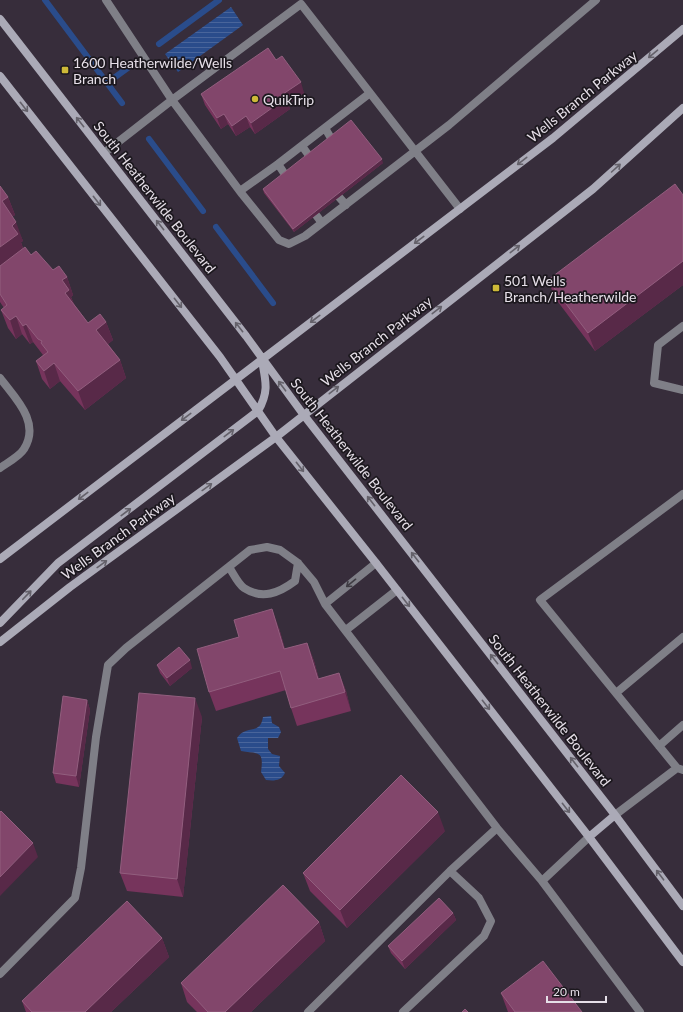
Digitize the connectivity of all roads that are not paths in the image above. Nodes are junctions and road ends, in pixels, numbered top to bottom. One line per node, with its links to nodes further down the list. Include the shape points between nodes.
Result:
1 (106, 0): 7 (lane)
2 (596, 0): 12 (lane)
3 (0, 19): 13 (main road, South Heatherwilde Boulevard, one-way to 3)
4 (683, 29): 22 (main road, Wells Branch Parkway, one-way to 22, via 553,138)
5 (0, 76): 28 (main road, one-way to 28)
6 (370, 93): 7 (lane, via 301,4); 9 (lane); 12 (lane)
7 (172, 100): 13 (lane); 19 (lane)
8 (683, 108): 31 (main road, Wells Branch Parkway, one-way to 8, via 593,189)
9 (325, 128): 10 (lane); 11 (lane)
10 (332, 140)
11 (302, 146): 14 (lane); 15 (lane)
12 (415, 152): 18 (lane); 22 (lane)
13 (104, 153): 26 (main road, South Heatherwilde Boulevard, one-way to 13)
14 (310, 157)
15 (278, 164): 16 (lane); 19 (lane)
16 (286, 176)
17 (363, 179): 18 (lane)
18 (369, 187): 21 (lane)
19 (240, 191): 24 (lane, via 279,240 289,244 300,240)
20 (340, 197): 21 (lane)
21 (346, 205): 24 (lane)
22 (460, 209): 26 (main road, Wells Branch Parkway, one-way to 26)
23 (316, 215): 24 (lane)
24 (322, 223)
25 (683, 326): 29 (lane, via 658,345 654,383)
26 (262, 359): 28 (main road, Wells Branch Parkway); 30 (main road, via 267,384 264,400); 31 (main road, South Heatherwilde Boulevard, one-way to 26)
27 (0, 378): 33 (lane, via 26,412 30,429 24,449)
28 (236, 380): 30 (main road); 35 (main road, Wells Branch Parkway, one-way to 35)
29 (683, 390)
30 (258, 411): 32 (main road); 41 (main road, one-way to 30, via 58,563)
31 (303, 414): 32 (main road, Wells Branch Parkway); 49 (main road, South Heatherwilde Boulevard, one-way to 31)
32 (276, 437): 37 (main road, one-way to 37); 44 (main road, Wells Branch Parkway, one-way to 32, via 70,587)
33 (0, 468)
34 (683, 494): 45 (lane, via 540,600)
35 (0, 559)
36 (298, 563): 38 (lane, via 280,550 267,547 250,550); 38 (lane, via 295,581 281,591 264,595 243,588); 40 (lane, via 314,582)
37 (376, 563): 39 (main road); 40 (lane, one-way to 40)
38 (229, 567): 56 (lane, via 108,665 75,898)
39 (397, 590): 42 (lane); 51 (main road, one-way to 51)
40 (325, 604): 42 (lane)
41 (0, 623)
42 (346, 630): 50 (lane)
43 (683, 637): 45 (lane)
44 (0, 642)
45 (616, 693): 47 (lane)
46 (683, 725): 47 (lane)
47 (659, 746): 48 (lane)
48 (680, 769): 49 (lane)
49 (615, 815): 51 (main road); 54 (main road, South Heatherwilde Boulevard, one-way to 49)
50 (497, 828): 52 (lane); 53 (lane)
51 (589, 837): 53 (lane); 55 (main road)
52 (450, 871): 57 (lane); 58 (lane, via 479,898 491,921 484,936)
53 (542, 881): 59 (lane)
54 (683, 906)
55 (683, 962)
56 (0, 974)
57 (308, 1012)
58 (403, 1012)
59 (640, 1012)

